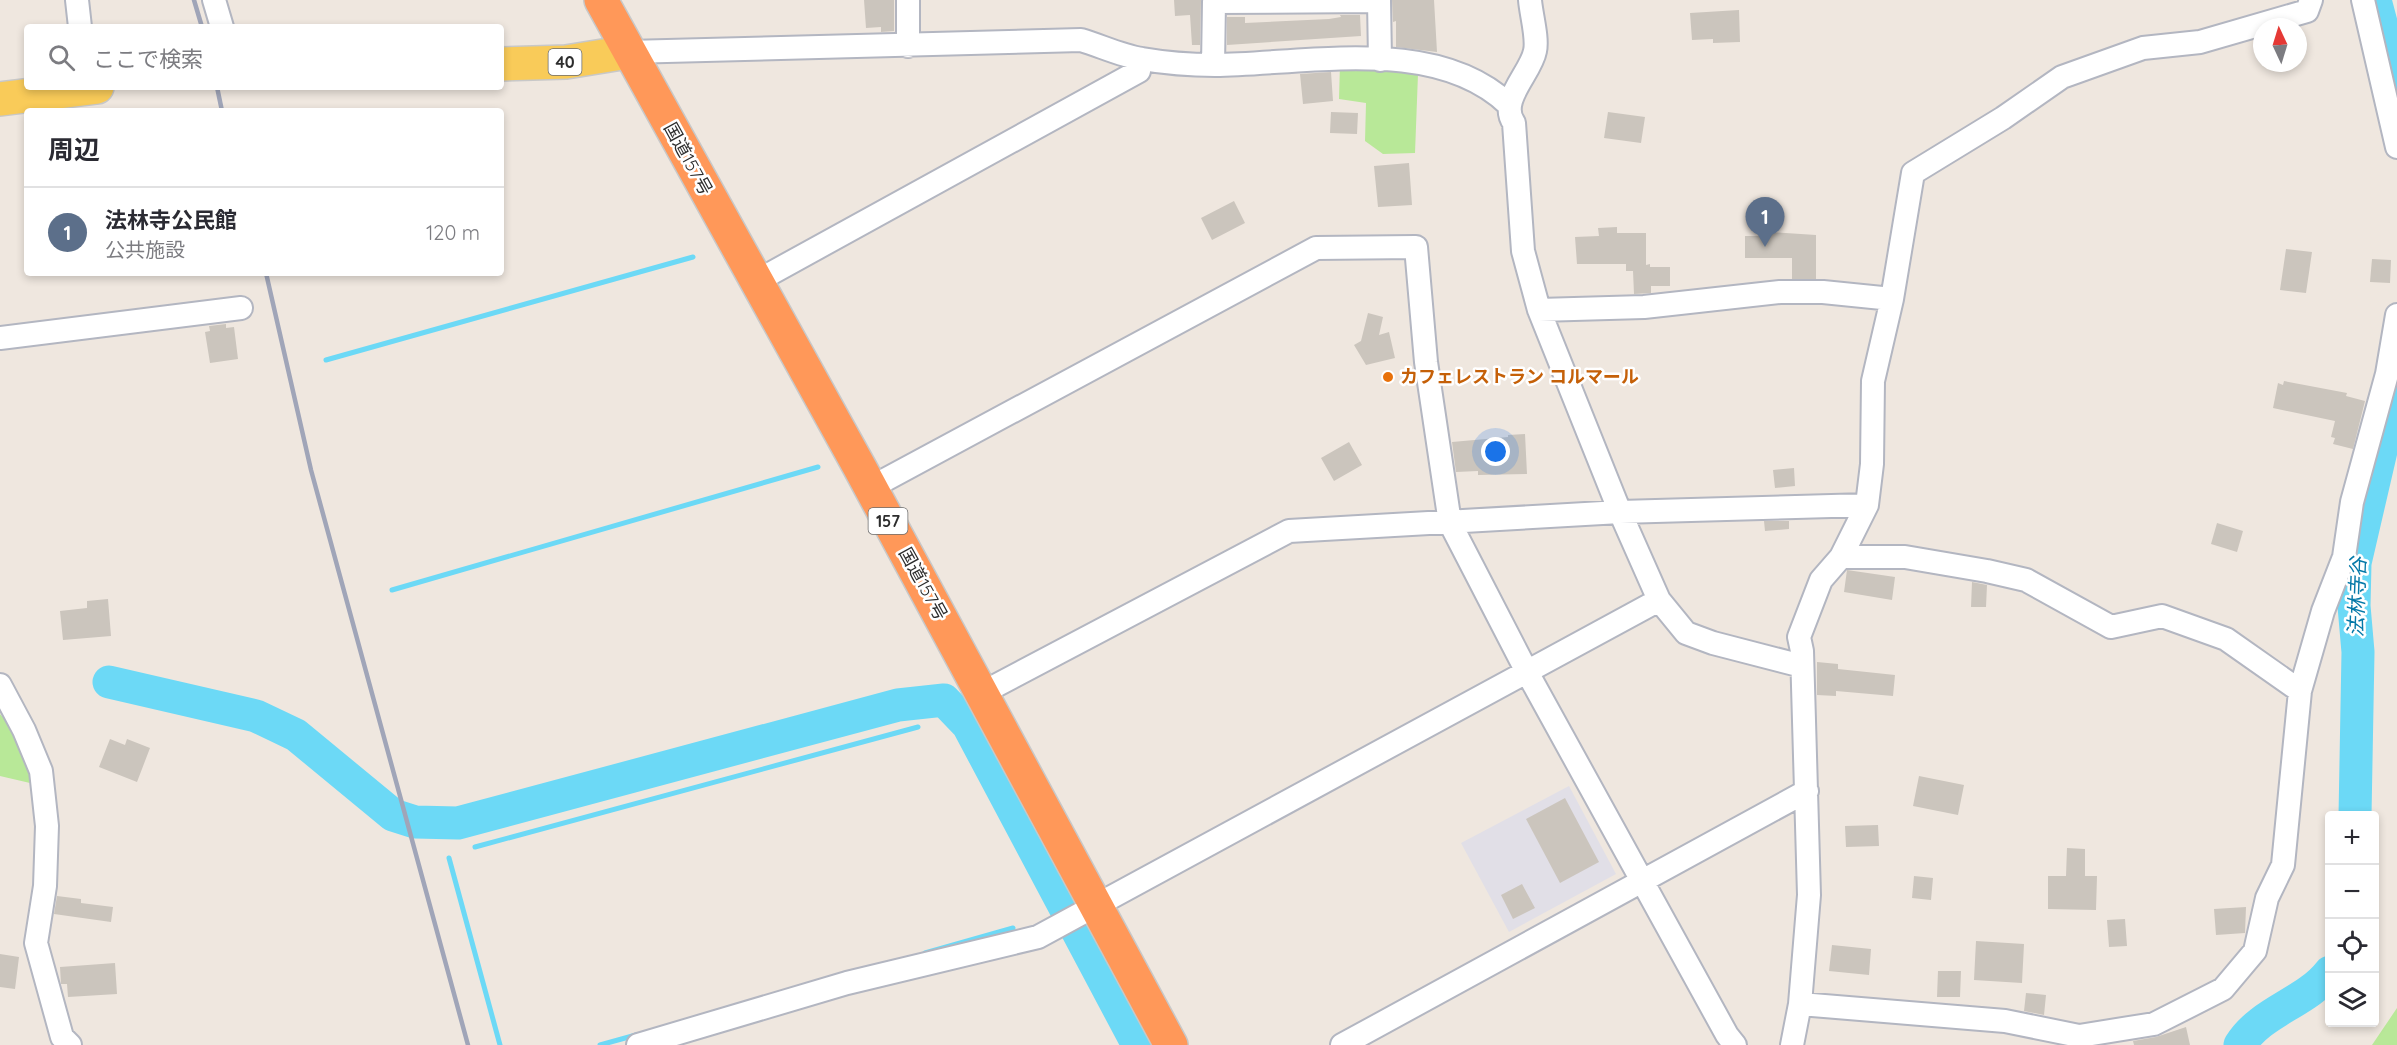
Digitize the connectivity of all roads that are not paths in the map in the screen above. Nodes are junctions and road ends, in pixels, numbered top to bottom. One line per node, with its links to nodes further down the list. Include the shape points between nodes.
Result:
1 (77, 0): 8 (street)
2 (214, 0): 9 (street)
3 (601, 0): 11 (highway, 国道157号 / 157)
4 (909, 0): 10 (street)
5 (1530, 0): 18 (street, via 1536,50)
6 (2311, 0): 21 (street, via 2307,11 2200,42 2143,48 2062,77 1913,173)
7 (2363, 0): 19 (street)
8 (80, 24)
9 (221, 24)
10 (908, 46): 11 (street); 12 (street, via 1081,40)
11 (628, 52): 14 (main road, 40, via 566,62); 20 (highway, 国道157号 / 157)
12 (1141, 59): 15 (street); 20 (street, via 1139,71)
13 (1380, 60): 15 (street); 15 (street, via 1379,1 1214,2); 18 (street, via 1410,60 1466,75)
14 (504, 64)
15 (1213, 65)
16 (68, 90): 17 (main road)
17 (0, 99)
18 (1509, 105): 23 (street, via 1514,123 1523,250)
19 (2397, 147)
20 (758, 281): 26 (highway, 国道157号 / 157)
21 (1892, 299): 23 (street, via 1780,292 1644,307); 27 (street, via 1873,381 1872,464)
22 (241, 308): 25 (street)
23 (1539, 310): 28 (street)
24 (2397, 315): 35 (street, via 2387,374 2352,502 2344,557 2323,611)
25 (0, 338)
26 (870, 488): 29 (street, via 1316,248 1416,247 1426,362); 36 (highway, 国道157号 / 157)
27 (1867, 505): 28 (street); 30 (street)
28 (1620, 512): 29 (street); 31 (street)
29 (1450, 523): 33 (street); 36 (street, via 1289,531)
30 (1841, 557): 32 (street, via 1821,580 1799,637); 35 (street, via 1905,557 2026,580 2110,627 2162,616 2226,639)
31 (1659, 600): 32 (street, via 1686,633); 33 (street)
32 (1802, 666): 37 (street)
33 (1527, 672): 38 (street); 39 (street)
34 (0, 685): 41 (street, via 41,771 47,826 45,886 36,943 62,1037)
35 (2300, 691): 40 (street, via 2283,865 2267,898 2255,951 2223,989 2154,1024 2079,1036 2005,1021)
36 (982, 693): 39 (highway, 国道157号 / 157)
37 (1807, 791): 38 (street); 40 (street, via 1809,895)
38 (1643, 881): 44 (street); 45 (street)
39 (1089, 909): 42 (street, via 1038,937 847,983); 43 (highway, 国道157号 / 157)
40 (1800, 1004): 46 (street)
41 (70, 1045)
42 (638, 1045)
43 (1171, 1045)
44 (1342, 1045)
45 (1735, 1045)
46 (1792, 1045)

